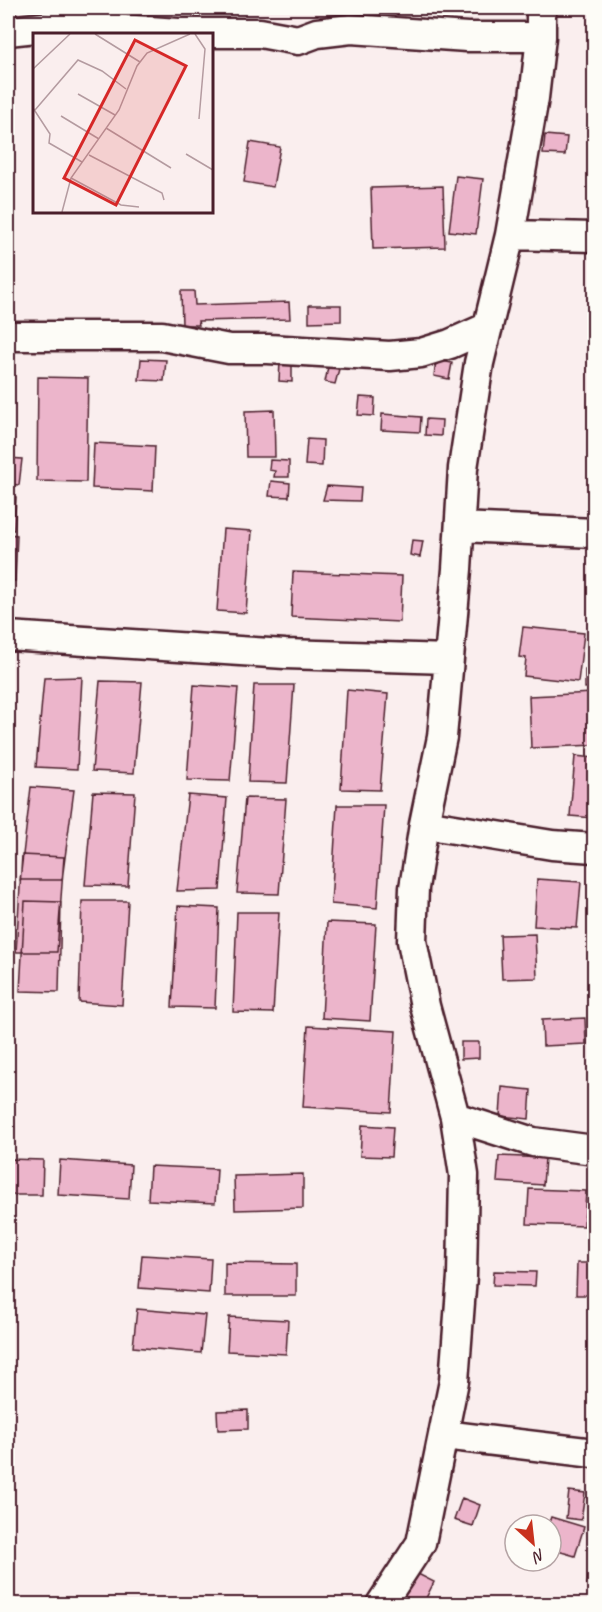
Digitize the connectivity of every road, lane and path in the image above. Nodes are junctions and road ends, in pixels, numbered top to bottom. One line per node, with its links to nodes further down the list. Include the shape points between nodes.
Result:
1 (541, 8): 3 (street)
2 (8, 31): 3 (street, via 63,25 178,33 260,33 298,40 351,29 467,37)
3 (541, 37): 4 (street)
4 (510, 235): 5 (street); 6 (street)
5 (594, 237)
6 (488, 327): 7 (street, via 421,353 390,356 229,349 162,336); 8 (street, via 463,468)
7 (8, 336)
8 (459, 527): 9 (street); 11 (street)
9 (594, 533)
10 (8, 636): 11 (street, via 285,654)
11 (449, 659): 12 (street, via 442,737)
12 (424, 824): 13 (street); 14 (street, via 414,888 412,940 424,1006)
13 (594, 848)
14 (455, 1117): 15 (street, via 532,1142); 16 (street, via 464,1175 462,1276 454,1381)
15 (594, 1150)
16 (444, 1435): 17 (street); 18 (street, via 421,1543)
17 (594, 1454)
18 (381, 1605)

